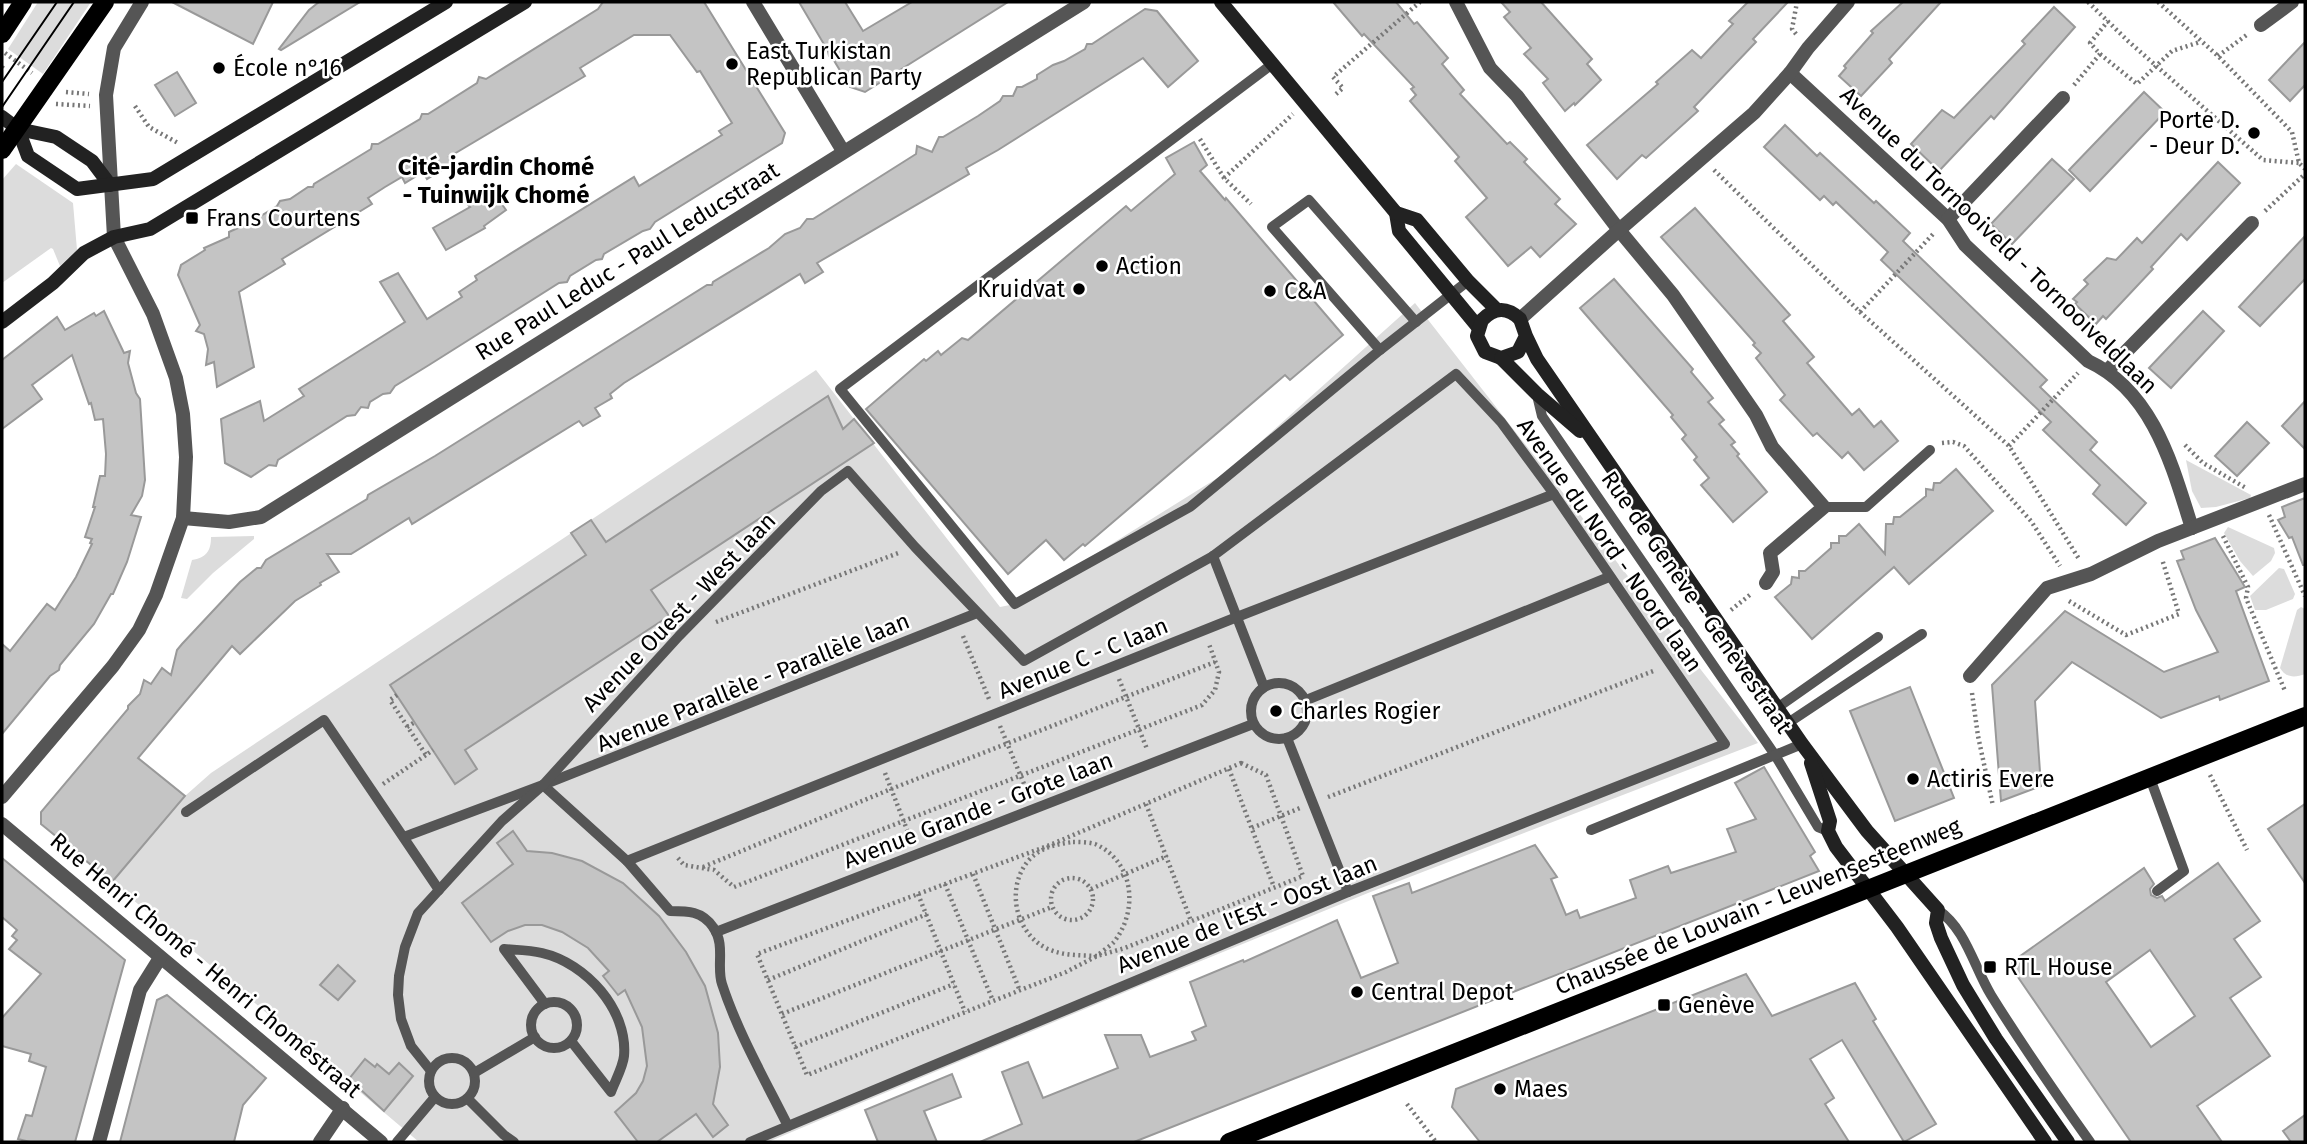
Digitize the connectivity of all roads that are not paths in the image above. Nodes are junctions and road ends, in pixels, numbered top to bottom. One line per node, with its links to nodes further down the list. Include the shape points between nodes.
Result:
1 (23, 2): 13 (main road)
2 (105, 2): 18 (main road)
3 (142, 2): 21 (street, via 114,48 106,95)
4 (446, 2): 21 (street, via 172,169 153,179)
5 (524, 2): 26 (street, via 150,229)
6 (753, 2): 20 (street)
7 (1084, 2): 20 (street, Rue Paul Leduc - Paul Leducstraat)
8 (1221, 2): 14 (street, Rue de Genève - Genèvestraat)
9 (1456, 2): 25 (street, via 1490,68 1517,96)
10 (1848, 2): 15 (street)
11 (2292, 2): 12 (street)
12 (2261, 25)
13 (2, 34)
14 (1271, 65): 22 (street, Rue de Genève - Genèvestraat); 35 (lane, via 840,389 1014,604 1191,507)
15 (1790, 73): 23 (street, Avenue du Tornooiveld - Tornooiveldlaan); 25 (street, via 1754,113)
16 (2063, 98): 23 (street)
17 (2, 117): 18 (street)
18 (18, 129): 19 (main road); 21 (street, via 56,137 92,162); 21 (street, via 27,156 77,189)
19 (2, 150)
20 (844, 151): 44 (street, Rue Paul Leduc - Paul Leducstraat, via 261,517 229,522)
21 (110, 185): 26 (street)
22 (1396, 213): 27 (street, Rue de Genève - Genèvestraat, via 1417,220); 28 (street, Rue de Genève - Genèvestraat, via 1399,230)
23 (1948, 219): 37 (street, Avenue du Tornooiveld - Tornooiveldlaan, via 1965,245 2088,361)
24 (2252, 223): 37 (street)
25 (1619, 230): 30 (street); 43 (street, via 1703,337 1772,447)
26 (114, 237): 31 (street, via 84,253); 44 (street, via 153,314 176,379 186,457)
27 (1468, 281): 28 (lane); 29 (street, Rue de Genève - Genèvestraat)
28 (1451, 294): 32 (lane); 33 (street, Rue de Genève - Genèvestraat)
29 (1497, 310): 30 (street, Rue de Genève - Genèvestraat); 33 (street, via 1488,313)
30 (1521, 319): 34 (street, Rue de Genève - Genèvestraat)
31 (2, 322)
32 (1416, 322): 35 (lane); 35 (lane, via 1309,200 1272,227)
33 (1478, 327): 36 (street, Rue de Genève - Genèvestraat, via 1485,352)
34 (1526, 336): 36 (street, via 1518,352); 39 (street, Rue de Genève - Genèvestraat)
35 (1380, 350)
36 (1502, 358): 38 (street, Rue de Genève - Genèvestraat)
37 (2108, 370): 45 (street, Avenue du Tornooiveld - Tornooiveldlaan, via 2145,408 2167,452)
38 (1537, 394): 39 (street, Rue de Genève - Genèvestraat); 63 (lane, Rue de Genève - Genèvestraat, via 1542,416)
39 (1595, 443): 56 (street, Rue de Genève - Genèvestraat)
40 (1930, 450): 43 (lane, via 1866,506)
41 (2305, 484): 45 (street)
42 (1554, 494): 46 (lane, Avenue du Nord - Noord laan, via 1502,422 1456,374); 47 (lane, Avenue du Nord - Noord laan); 50 (lane, Avenue C - C laan)
43 (1824, 507): 48 (street, via 1770,553 1773,572)
44 (183, 518): 66 (street, via 139,630)
45 (2192, 528): 53 (street, via 2054,586)
46 (1213, 556): 49 (lane, via 1024,661); 50 (lane)
47 (1609, 577): 55 (lane); 61 (lane, Avenue du Nord - Noord laan)
48 (1766, 583)
49 (978, 612): 65 (lane, Avenue Parallèle - Parallèle laan); 65 (lane, Avenue Ouest - West laan, via 848,471 821,491 679,636)
50 (1237, 617): 54 (lane); 72 (lane, Avenue C - C laan)
51 (1922, 634): 59 (lane)
52 (1878, 636): 56 (lane)
53 (1970, 676)
54 (1264, 687): 55 (lane, via 1289,685); 58 (lane, via 1252,702)
55 (1304, 701): 60 (lane, via 1302,726)
56 (1777, 708): 59 (street, Rue de Genève - Genèvestraat)
57 (2305, 716): 64 (main road, Chaussée de Louvain - Leuvensesteenweg)
58 (1254, 723): 60 (lane, via 1268,737); 79 (lane, Avenue Grande - Grote laan)
59 (1788, 723): 62 (street, Rue de Genève - Genèvestraat)
60 (1287, 738): 77 (lane)
61 (1725, 744): 77 (lane, Avenue de l'Est - Oost laan)
62 (1804, 746): 63 (lane); 70 (street, Rue de Genève - Genèvestraat, via 1830,821); 73 (street, Rue de Genève - Genèvestraat, via 1867,831)
63 (1775, 755): 69 (lane); 70 (lane, Rue de Genève - Genèvestraat, via 1818,827)
64 (2150, 778): 73 (main road, Chaussée de Louvain - Leuvensesteenweg); 76 (lane, via 2184,872)
65 (543, 785): 71 (lane, Avenue Parallèle - Parallèle laan); 72 (lane); 75 (lane, via 502,821)
66 (2, 797)
67 (187, 812): 71 (lane, via 324,720)
68 (2, 824): 80 (street, Rue Henri Chomé - Henri Choméstraat)
69 (1591, 830)
70 (1828, 831): 74 (street, Rue de Genève - Genèvestraat)
71 (404, 837): 75 (lane)
72 (627, 861): 79 (lane, via 670,911 700,914)
73 (1906, 874): 74 (main road, Chaussée de Louvain - Leuvensesteenweg); 78 (street, Rue de Genève - Genèvestraat)
74 (1868, 889): 96 (main road, Chaussée de Louvain - Leuvensesteenweg); 97 (street, Rue de Genève - Genèvestraat)
75 (439, 890): 84 (lane, via 418,913 399,975 401,1019 411,1046)
76 (2157, 891)
77 (1348, 892): 89 (lane, Avenue de l'Est - Oost laan)
78 (1938, 910): 98 (street, via 1941,938 1964,985); 99 (lane, via 1959,931 1989,993)
79 (716, 932): 89 (lane, via 720,981)
80 (160, 958): 88 (street, Rue Henri Chomé - Henri Choméstraat); 90 (street, via 140,990)
81 (545, 1004): 82 (lane, via 532,1018); 83 (lane, via 560,1002 573,1011 578,1026); 83 (lane, via 504,949 543,953 574,967 602,991 618,1017 622,1034 624,1057 611,1092)
82 (535, 1037): 83 (lane, via 552,1047); 85 (lane)
83 (571, 1041)
84 (431, 1071): 85 (lane, via 453,1058 469,1065); 86 (lane, via 429,1085)
85 (474, 1073): 87 (lane, via 475,1087)
86 (435, 1097): 87 (lane, via 448,1104); 93 (lane)
87 (468, 1099): 94 (lane)
88 (343, 1108): 91 (street); 92 (street, Rue Henri Chomé - Henri Choméstraat)
89 (788, 1126): 95 (lane, Avenue de l'Est - Oost laan)
90 (99, 1142)
91 (320, 1142)
92 (380, 1142)
93 (397, 1142)
94 (514, 1142)
95 (750, 1142)
96 (1229, 1142)
97 (2045, 1142)
98 (2068, 1142)
99 (2090, 1142)

